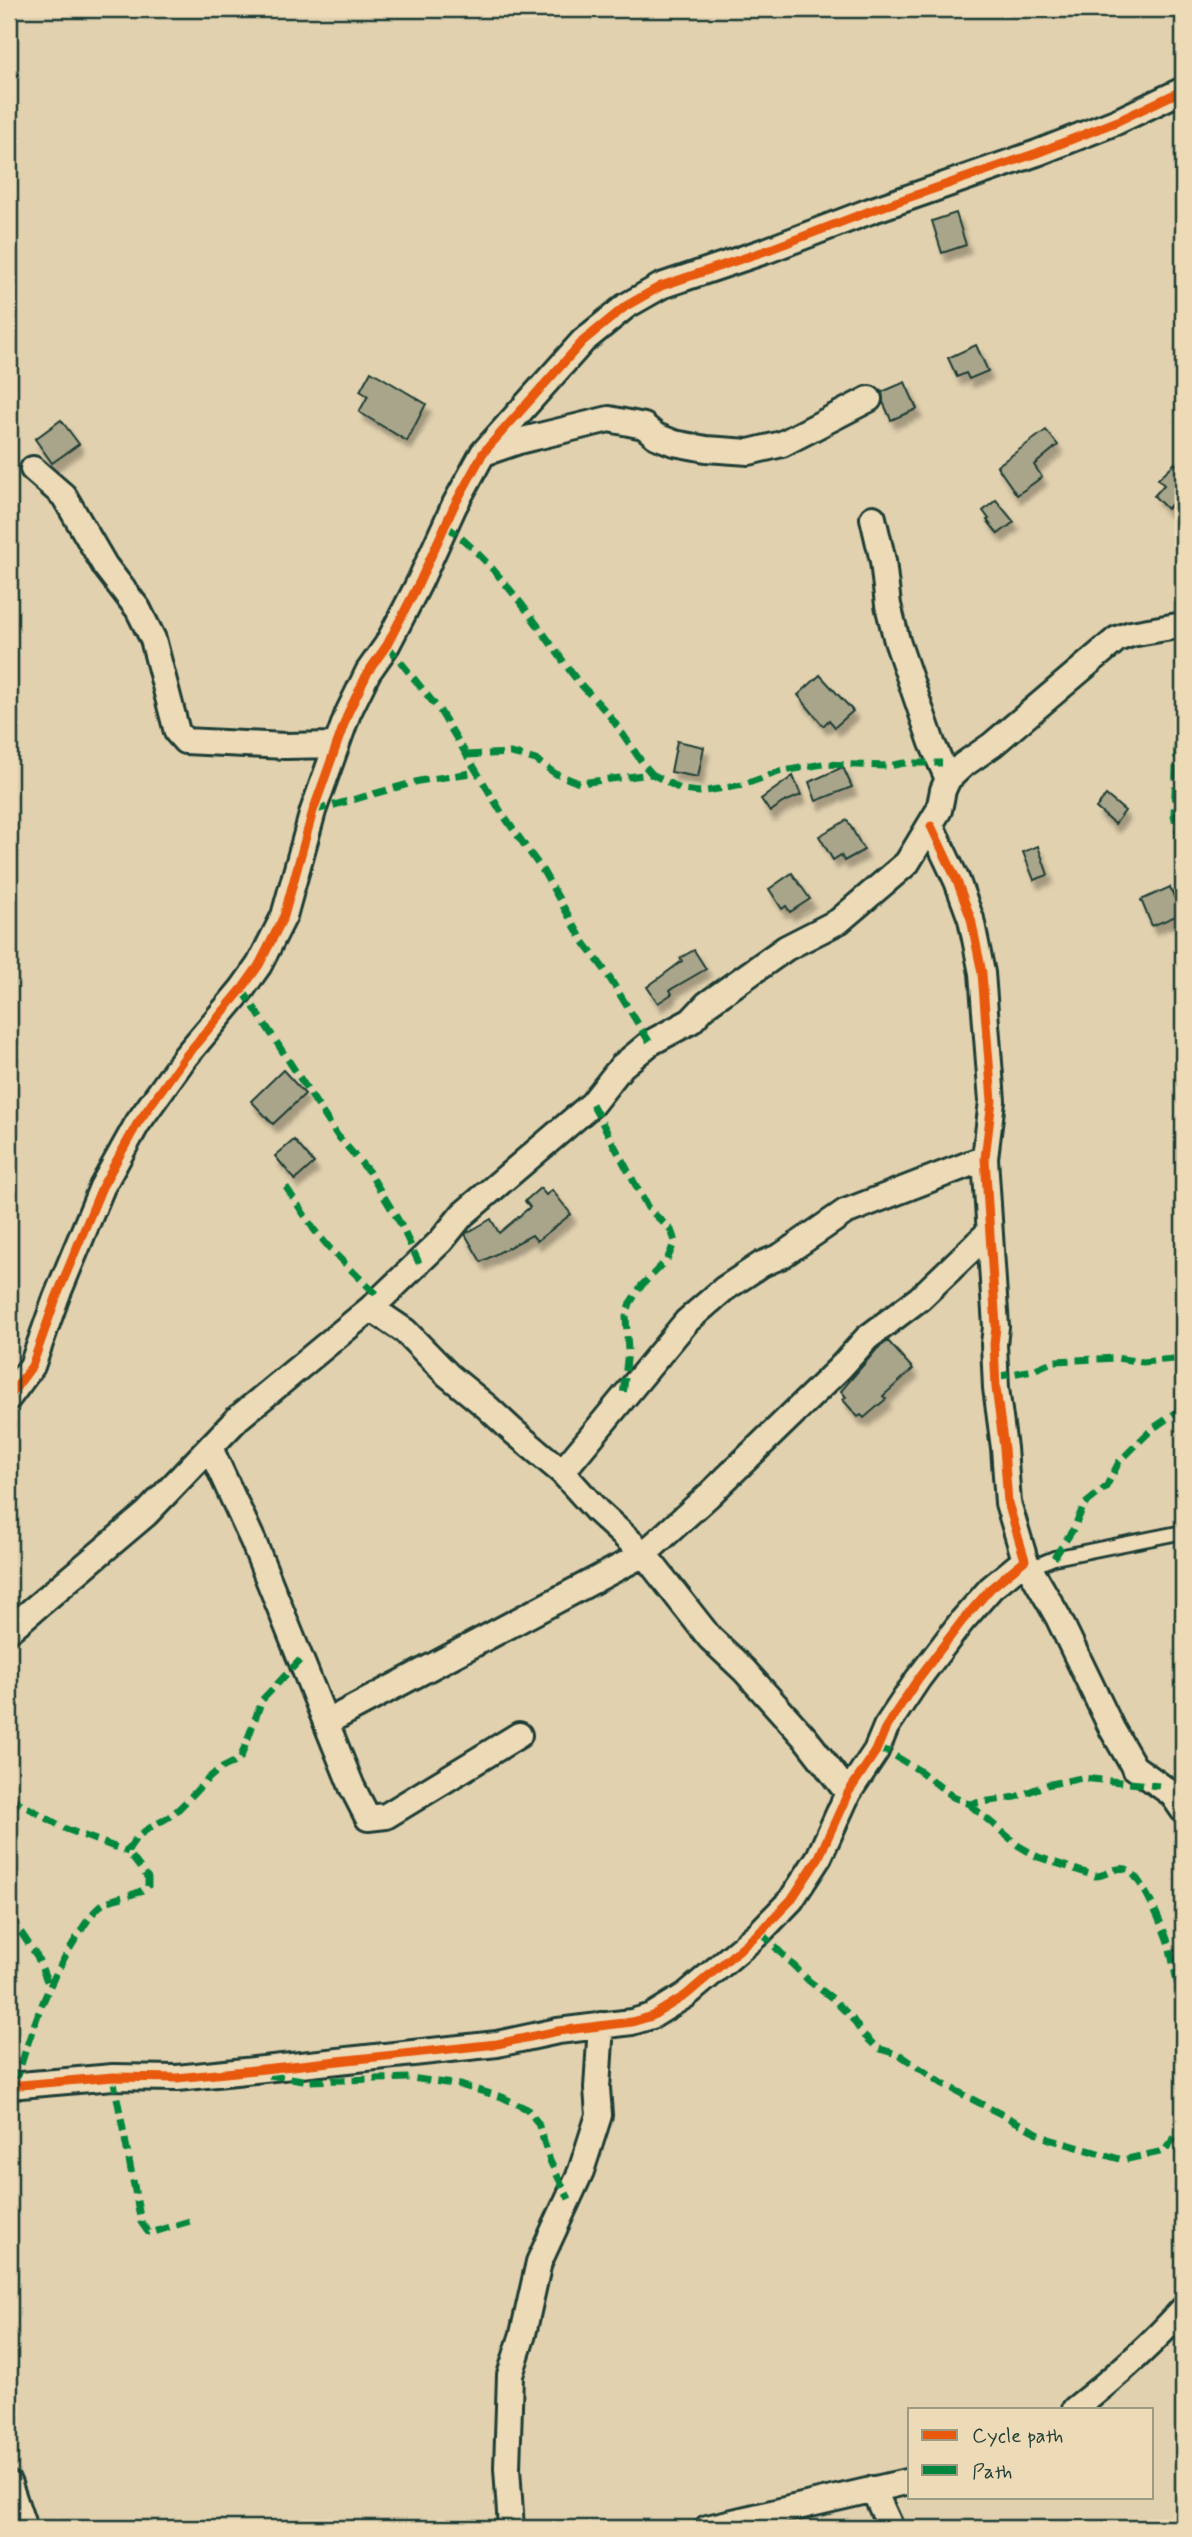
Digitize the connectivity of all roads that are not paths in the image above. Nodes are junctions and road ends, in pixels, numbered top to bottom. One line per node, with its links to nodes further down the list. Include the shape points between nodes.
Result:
1 (1183, 90): 3 (street, via 1037,153 661,286 626,306 583,341)
2 (869, 399): 3 (street, via 782,444 749,452 674,443 643,426 609,419)
3 (483, 453): 7 (street, via 387,645 368,672)
4 (33, 470): 7 (street, via 64,496 104,566 138,609 153,639 177,732 185,741)
5 (873, 518): 8 (street, via 897,641)
6 (1183, 625): 8 (street, via 1117,639)
7 (335, 745): 13 (street, via 284,916 259,965 137,1124 102,1187 32,1366)
8 (948, 779): 9 (street)
9 (931, 826): 10 (street, via 971,919 982,974 992,1101); 12 (street, via 907,863 839,921 786,948 707,1004 691,1021 650,1043 622,1066 592,1104 462,1215)
10 (985, 1158): 11 (street); 15 (street, via 845,1212 724,1289 687,1321)
11 (988, 1233): 17 (street, via 920,1298 867,1338); 18 (street, via 1007,1503)
12 (371, 1308): 14 (street, via 238,1418); 15 (street, via 405,1332 448,1376)
13 (9, 1397)
14 (211, 1448): 19 (street, via 146,1514); 20 (street)
15 (562, 1472): 17 (street)
16 (1183, 1532): 18 (lane)
17 (644, 1554): 20 (street); 22 (street, via 710,1638 806,1739)
18 (1028, 1564): 22 (street, via 990,1588 962,1621 886,1727); 23 (street, via 1134,1767 1172,1794)
19 (9, 1630)
20 (327, 1722): 21 (street, via 368,1818 386,1816)
21 (519, 1735)
22 (848, 1793): 24 (street, via 819,1857 791,1900 761,1932 686,1995 652,2016)
23 (1183, 1810)
24 (601, 2025): 25 (street, via 498,2044 245,2071); 32 (street, via 599,2115 581,2171 539,2262 510,2375 507,2468)
25 (9, 2086)
26 (1183, 2309): 27 (street, via 1156,2340)
27 (1076, 2408)
28 (908, 2481): 30 (street)
29 (9, 2484): 31 (street)
30 (873, 2489): 33 (street); 34 (street)
31 (24, 2528)
32 (511, 2528)
33 (707, 2528)
34 (891, 2528)

